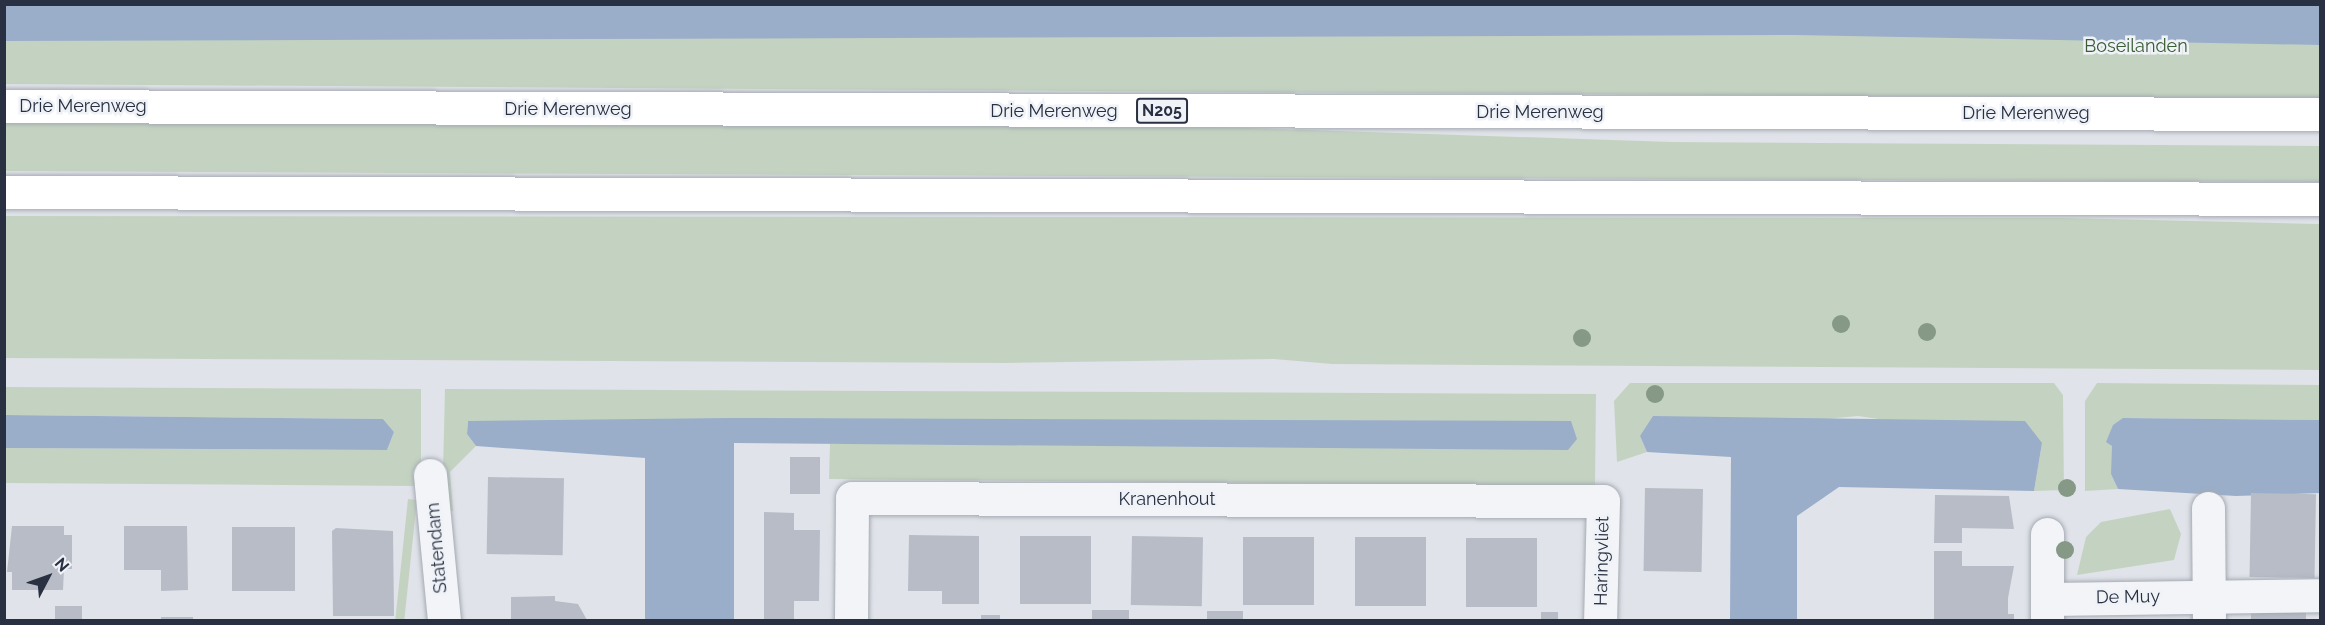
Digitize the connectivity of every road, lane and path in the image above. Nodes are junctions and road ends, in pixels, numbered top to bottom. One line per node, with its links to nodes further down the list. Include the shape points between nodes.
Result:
1 (4, 106): 2 (highway, Drie Merenweg / N205)
2 (2320, 114)
3 (4, 192): 4 (highway)
4 (2320, 199)
5 (430, 475): 12 (street, Statendam)
6 (1603, 501): 13 (street, Kranenhout, via 852,498); 14 (street, Haringvliet)
7 (2208, 508): 10 (street)
8 (2047, 534): 11 (street)
9 (2320, 595): 10 (street, De Muy)
10 (2209, 608): 11 (street, De Muy)
11 (2047, 610)
12 (444, 621)
13 (851, 621)
14 (1600, 621)

